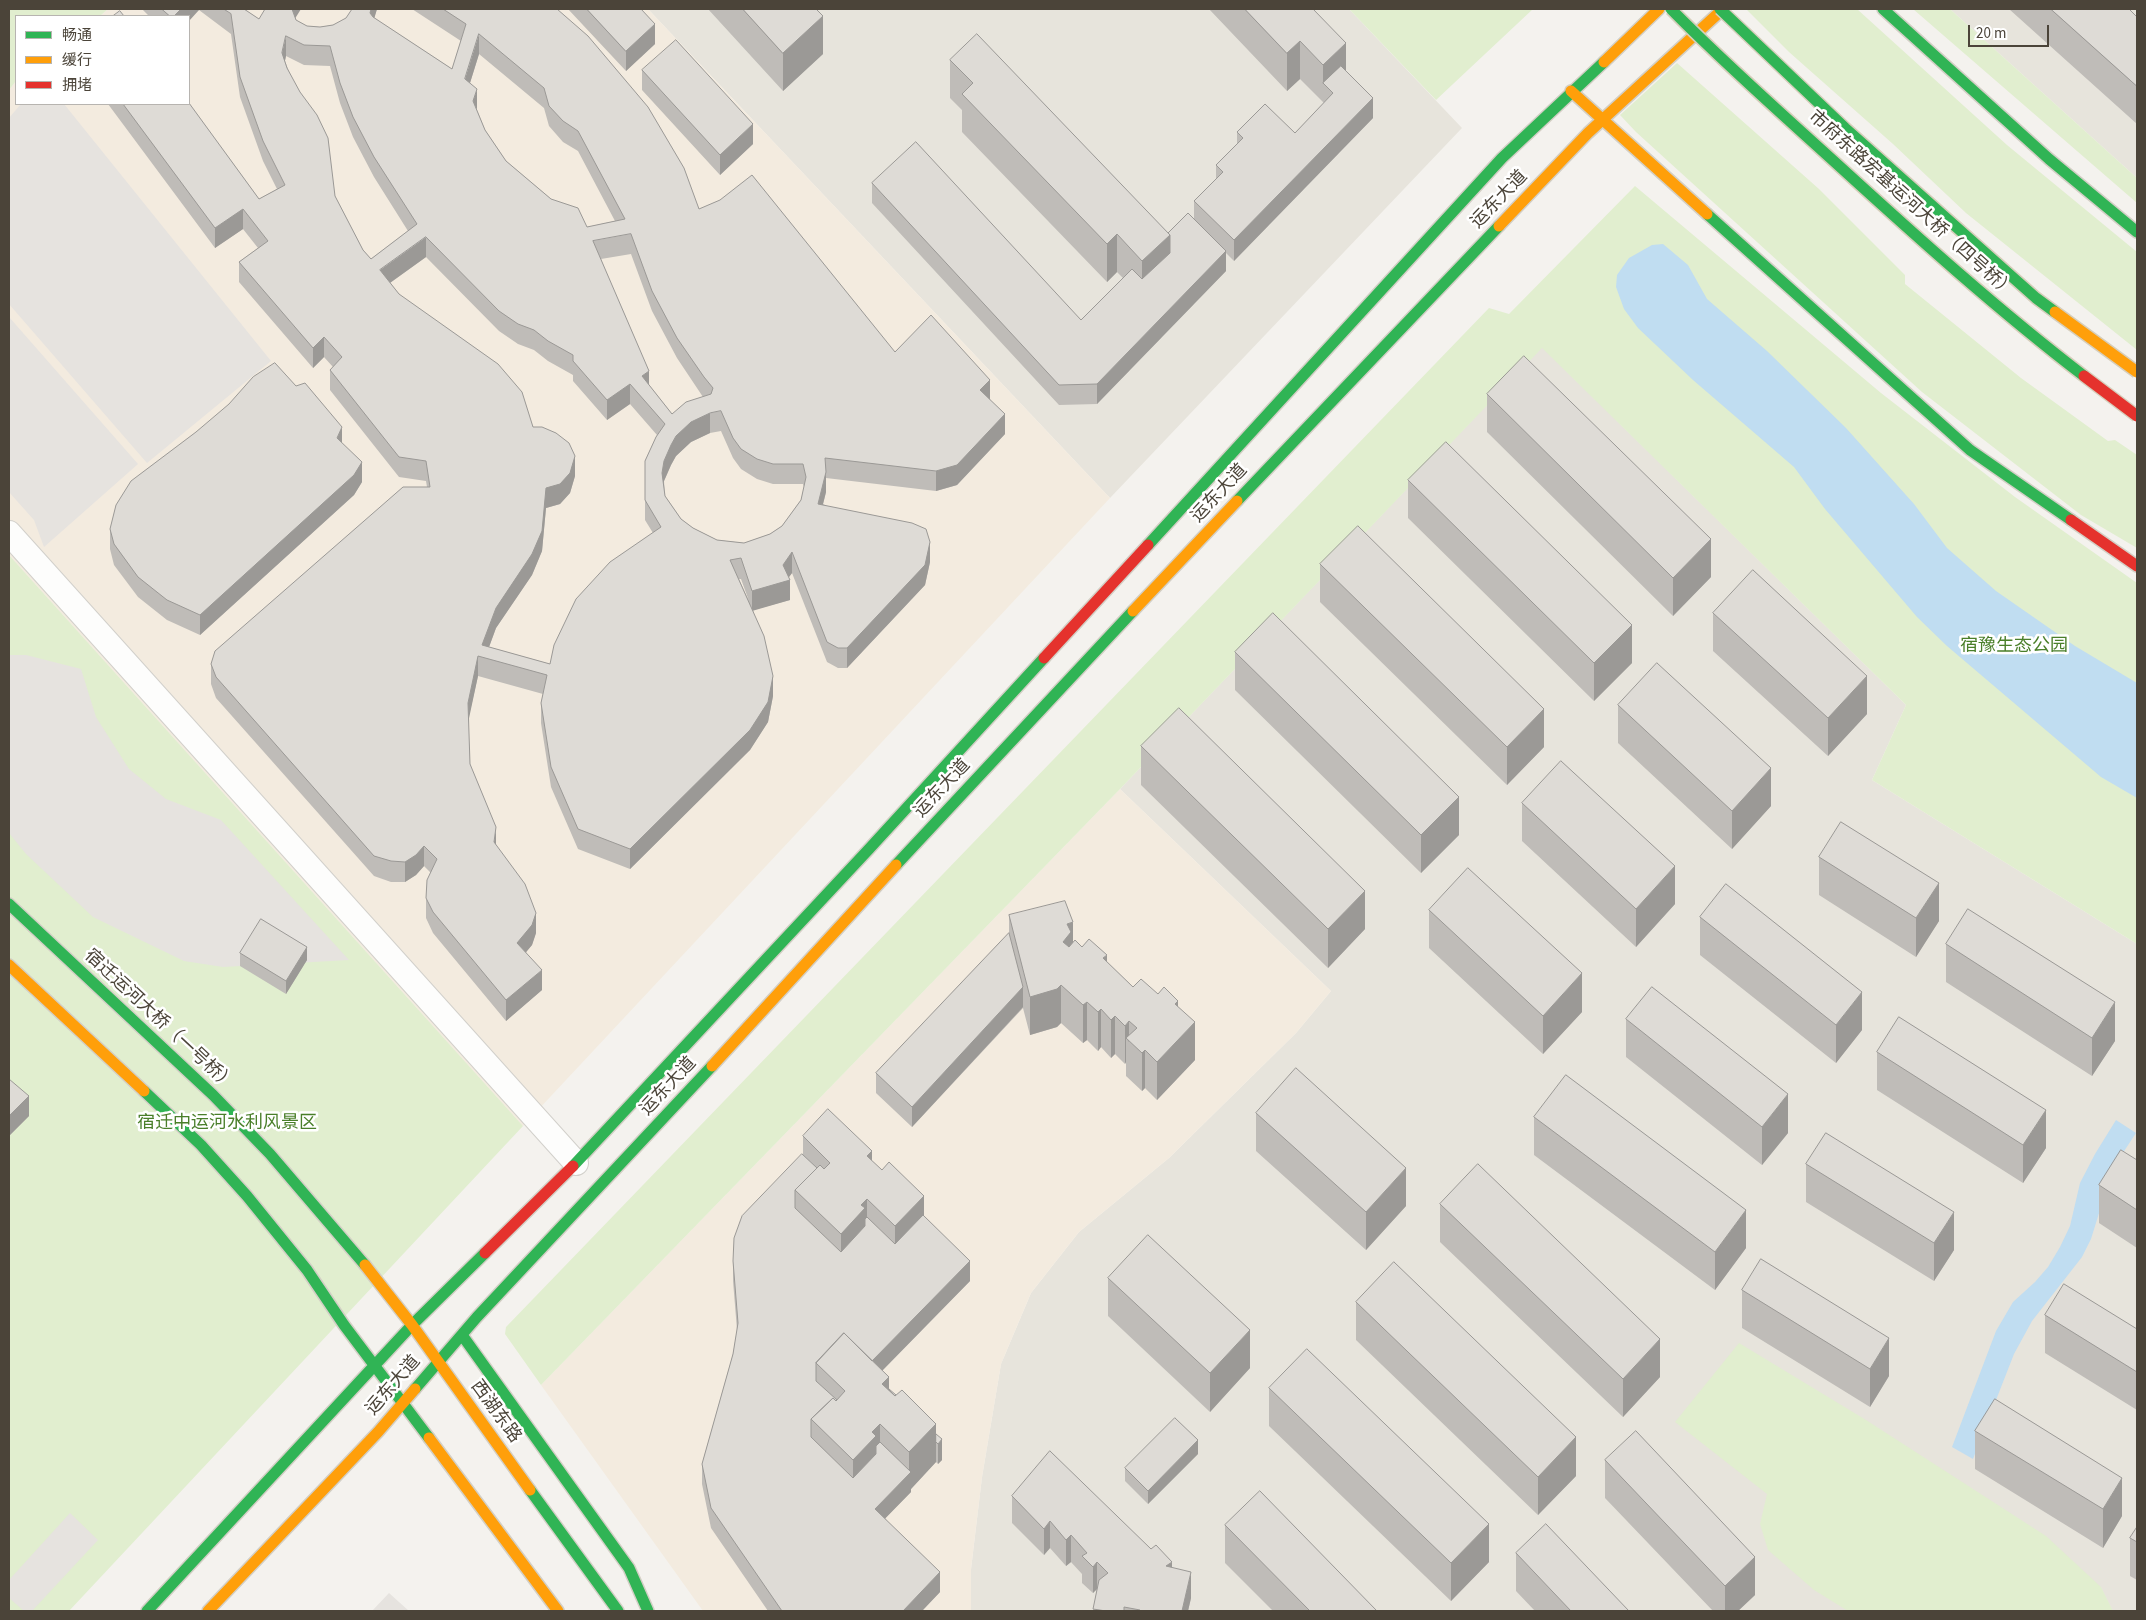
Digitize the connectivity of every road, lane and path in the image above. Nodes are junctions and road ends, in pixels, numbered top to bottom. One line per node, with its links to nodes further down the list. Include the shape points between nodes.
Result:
1 (1659, 9): 5 (main road, 运东大道)
2 (1671, 9): 9 (main road, 市府东路宏基运河大桥（四号桥）, bridge, via 1702,41 2026,332)
3 (1721, 9): 6 (main road, 运东大道); 8 (main road, 市府东路宏基运河大桥（四号桥）, bridge, via 1845,128 2036,298)
4 (1884, 9): 7 (main road, via 2049,159)
5 (1572, 92): 6 (main road); 14 (main road, 运东大道, via 1496,166 876,842)
6 (1602, 121): 11 (main road, via 1970,450); 17 (main road, 运东大道, via 1259,477 1026,725)
7 (2137, 232)
8 (2137, 372)
9 (2137, 416)
10 (9, 533): 14 (street)
11 (2137, 566)
12 (9, 904): 15 (main road, 宿迁运河大桥（一号桥）, via 213,1095 270,1154)
13 (9, 965): 19 (main road, via 201,1145 307,1270)
14 (576, 1162): 16 (main road, 运东大道)
15 (340, 1237): 16 (main road, 西湖东路)
16 (412, 1325): 18 (main road, 西湖东路); 19 (main road, 运东大道)
17 (462, 1335): 18 (main road, 运东大道); 25 (main road, via 629,1568)
18 (438, 1362): 20 (main road, 运东大道); 24 (main road, 西湖东路)
19 (375, 1365): 20 (main road); 21 (main road, 运东大道)
20 (404, 1403): 22 (main road, 运东大道); 23 (main road)
21 (147, 1611)
22 (208, 1611)
23 (558, 1611)
24 (618, 1611)
25 (648, 1611)

